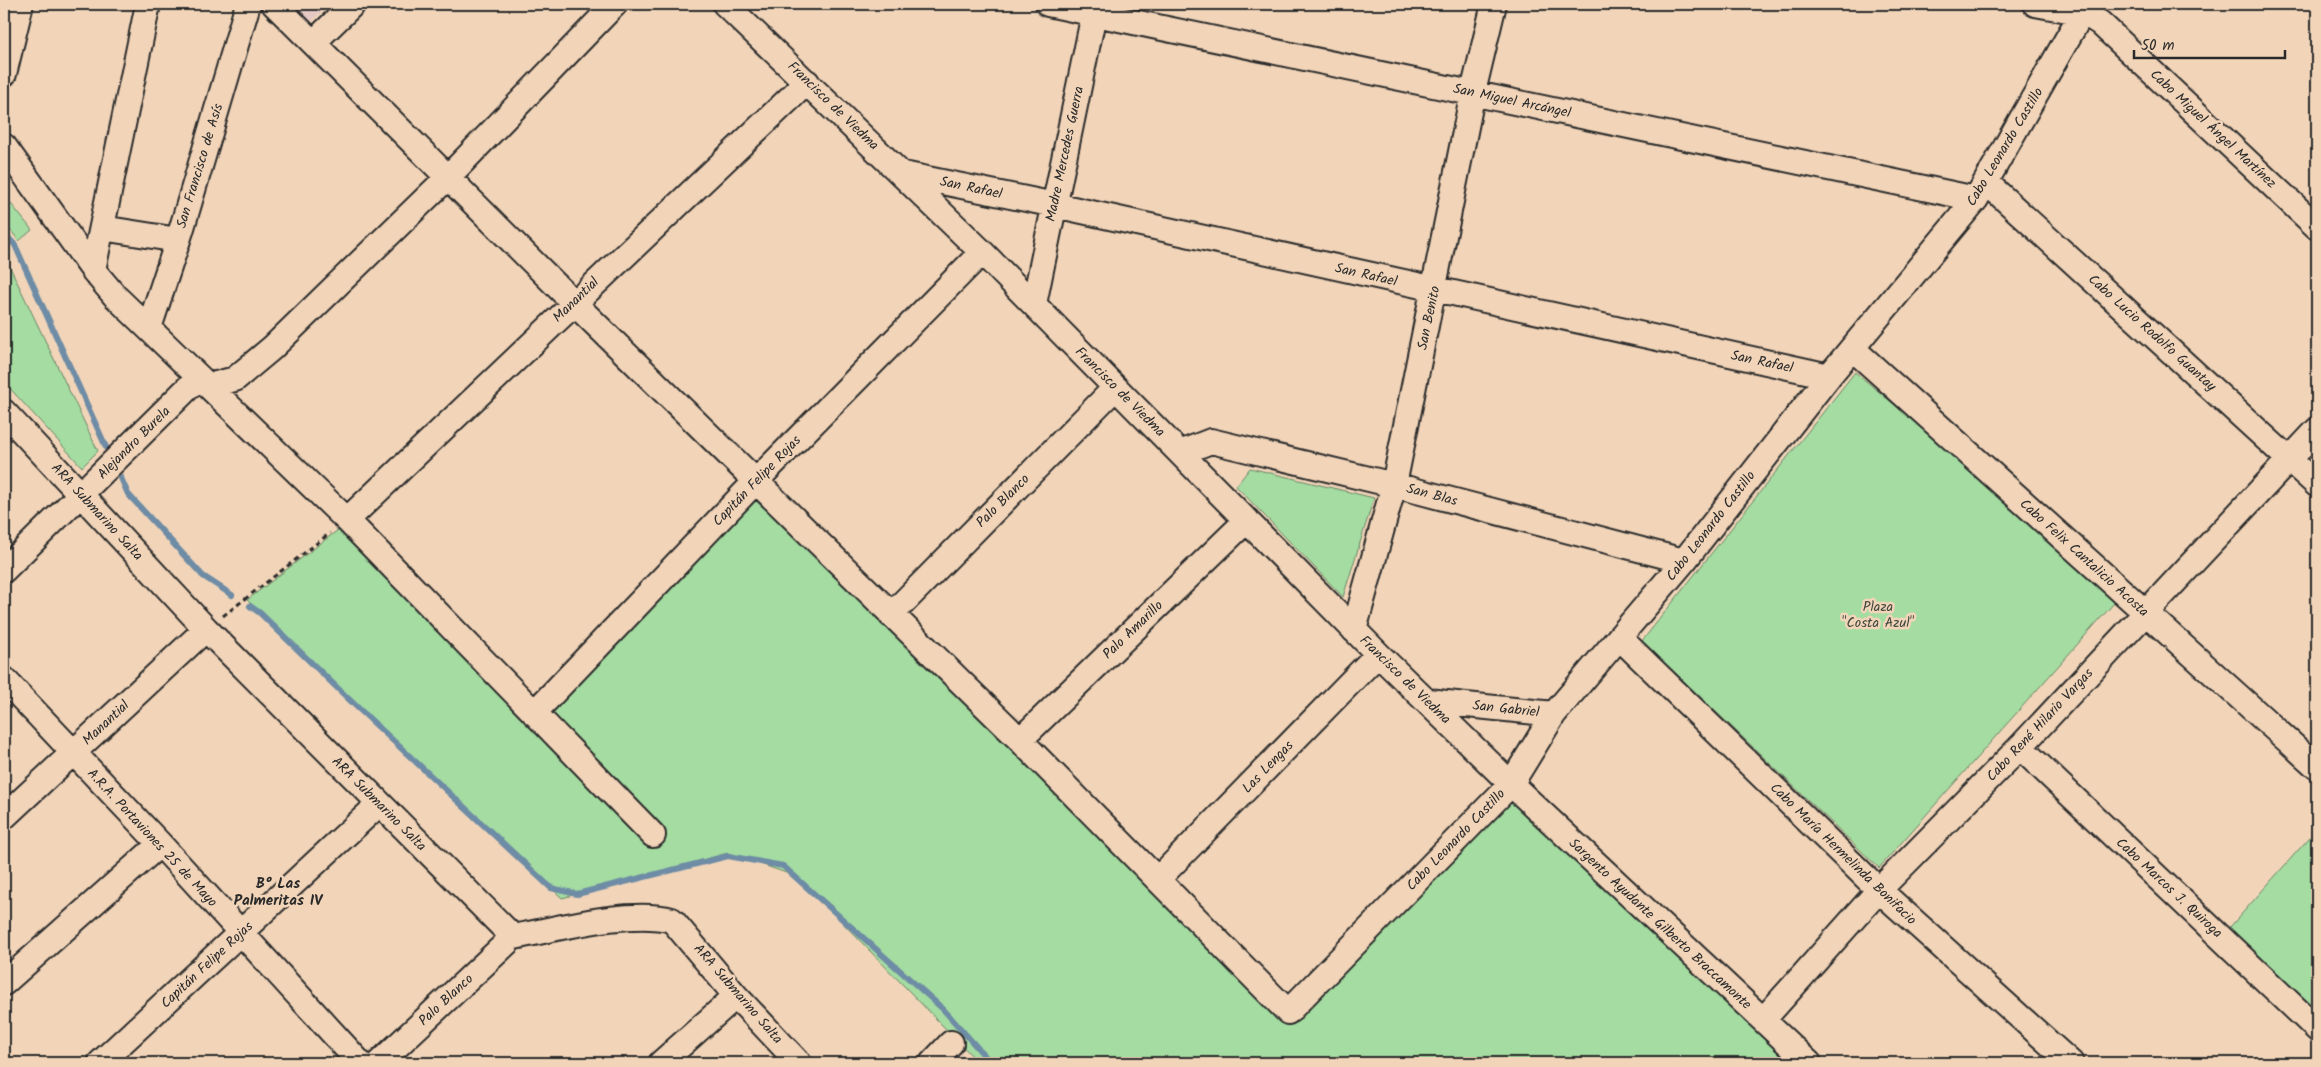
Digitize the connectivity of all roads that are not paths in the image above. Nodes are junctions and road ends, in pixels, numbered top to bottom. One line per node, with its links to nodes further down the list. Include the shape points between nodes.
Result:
1 (20, 4): 14 (street)
2 (148, 4): 23 (street)
3 (248, 4): 24 (street, San Francisco de Asís)
4 (274, 4): 13 (street)
5 (353, 4): 13 (street)
6 (615, 4): 19 (street)
7 (725, 4): 15 (street, Francisco de Viedma)
8 (1048, 4): 11 (street, San Miguel Arcángel)
9 (1494, 4): 16 (street, San Benito)
10 (2035, 4): 12 (street)
11 (1095, 9): 16 (street, San Miguel Arcángel); 21 (street, Madre Mercedes Guerra)
12 (2085, 9): 20 (street, Cabo Leonardo Castillo); 22 (street, Cabo Miguel Ángel Martínez)
13 (314, 42): 19 (street)
14 (4, 74)
15 (807, 82): 18 (street, Francisco de Viedma); 28 (street, Manantial)
16 (1474, 92): 20 (street, San Miguel Arcángel); 27 (street, San Benito)
17 (4, 146): 26 (street)
18 (903, 174): 21 (street, San Rafael); 25 (street, Francisco de Viedma)
19 (448, 177): 28 (street); 33 (street, via 272,348 235,379)
20 (1981, 190): 31 (street, Cabo Leonardo Castillo); 38 (street, Cabo Lucio Rodolfo Guantay)
21 (1055, 205): 27 (street, San Rafael); 29 (street, Madre Mercedes Guerra)
22 (2317, 227)
23 (102, 228): 24 (street); 26 (street)
24 (178, 240): 30 (street, San Francisco de Asís)
25 (982, 252): 29 (street, Francisco de Viedma); 39 (street, Capitán Felipe Rojas)
26 (93, 270): 30 (street)
27 (1434, 290): 32 (street, San Rafael); 40 (street, San Benito)
28 (574, 303): 39 (street); 43 (street, Manantial)
29 (1034, 304): 34 (street, Francisco de Viedma)
30 (149, 328): 33 (street)
31 (1852, 348): 32 (street, Cabo Leonardo Castillo); 47 (street, Cabo Felix Cantalicio Acosta)
32 (1829, 376): 45 (street, Cabo Leonardo Castillo)
33 (204, 382): 42 (street, Alejandro Burela); 43 (street)
34 (1115, 388): 37 (street, Francisco de Viedma); 48 (street, Palo Blanco)
35 (4, 412): 42 (street, ARA Submarino Salta)
36 (2317, 430): 38 (street, Cabo René Hilario Vargas)
37 (1180, 453): 40 (street, San Blas, via 1210,441); 44 (street, Francisco de Viedma)
38 (2290, 459): 41 (street, Cabo Lucio Rodolfo Guantay); 47 (street, Cabo René Hilario Vargas)
39 (756, 481): 48 (street); 55 (street, Capitán Felipe Rojas)
40 (1394, 484): 45 (street, San Blas); 50 (street, San Benito)
41 (2317, 485)
42 (81, 495): 46 (street, Alejandro Burela); 49 (street, ARA Submarino Salta)
43 (346, 520): 55 (street)
44 (1247, 520): 50 (street, Francisco de Viedma); 57 (street, Palo Amarillo)
45 (1684, 561): 51 (street, Cabo Leonardo Castillo)
46 (4, 570)
47 (2144, 612): 58 (street, Cabo René Hilario Vargas); 60 (street, Cabo Felix Cantalicio Acosta)
48 (891, 615): 57 (street)
49 (206, 629): 59 (street, Manantial); 62 (street, ARA Submarino Salta)
50 (1354, 630): 52 (street, Francisco de Viedma)
51 (1621, 638): 56 (street, Cabo Leonardo Castillo); 67 (street, Cabo María Hermelinda Bonifacio)
52 (1378, 654): 54 (street, Francisco de Viedma); 66 (street, Las Lengas)
53 (4, 679): 59 (street, A.R.A. Portaviones 25 de Mayo)
54 (1428, 701): 56 (street, San Gabriel); 61 (street, Francisco de Viedma)
55 (534, 713): 64 (street)
56 (1554, 714): 61 (street, Cabo Leonardo Castillo)
57 (1020, 740): 66 (street)
58 (2020, 747): 67 (street, Cabo René Hilario Vargas); 73 (street, Cabo Marcos J. Quiroga)
59 (73, 754): 63 (street, Manantial); 65 (street, A.R.A. Portaviones 25 de Mayo)
60 (2317, 767)
61 (1511, 784): 66 (street, Cabo Leonardo Castillo, via 1288,1012); 72 (street, Sargento Ayudante Gilberto Braccamonte)
62 (379, 804): 68 (street, Capitán Felipe Rojas); 69 (street, ARA Submarino Salta)
63 (4, 817)
64 (653, 835)
65 (160, 844): 68 (street, A.R.A. Portaviones 25 de Mayo); 70 (street)
66 (1158, 879)
67 (1879, 890): 72 (street, Cabo René Hilario Vargas); 82 (street, Cabo María Hermelinda Bonifacio)
68 (241, 933): 75 (street, Capitán Felipe Rojas); 76 (street, A.R.A. Portaviones 25 de Mayo)
69 (513, 937): 71 (street, ARA Submarino Salta, via 630,917 657,916 672,920); 77 (street, Palo Blanco)
70 (4, 983)
71 (736, 996): 78 (street); 79 (street, ARA Submarino Salta)
72 (1762, 1020): 81 (street, Sargento Ayudante Gilberto Braccamonte)
73 (2317, 1029)
74 (952, 1043): 80 (street)
75 (100, 1063)
76 (360, 1063)
77 (379, 1063)
78 (661, 1063)
79 (799, 1063)
80 (932, 1063)
81 (1809, 1063)
82 (2071, 1063)

